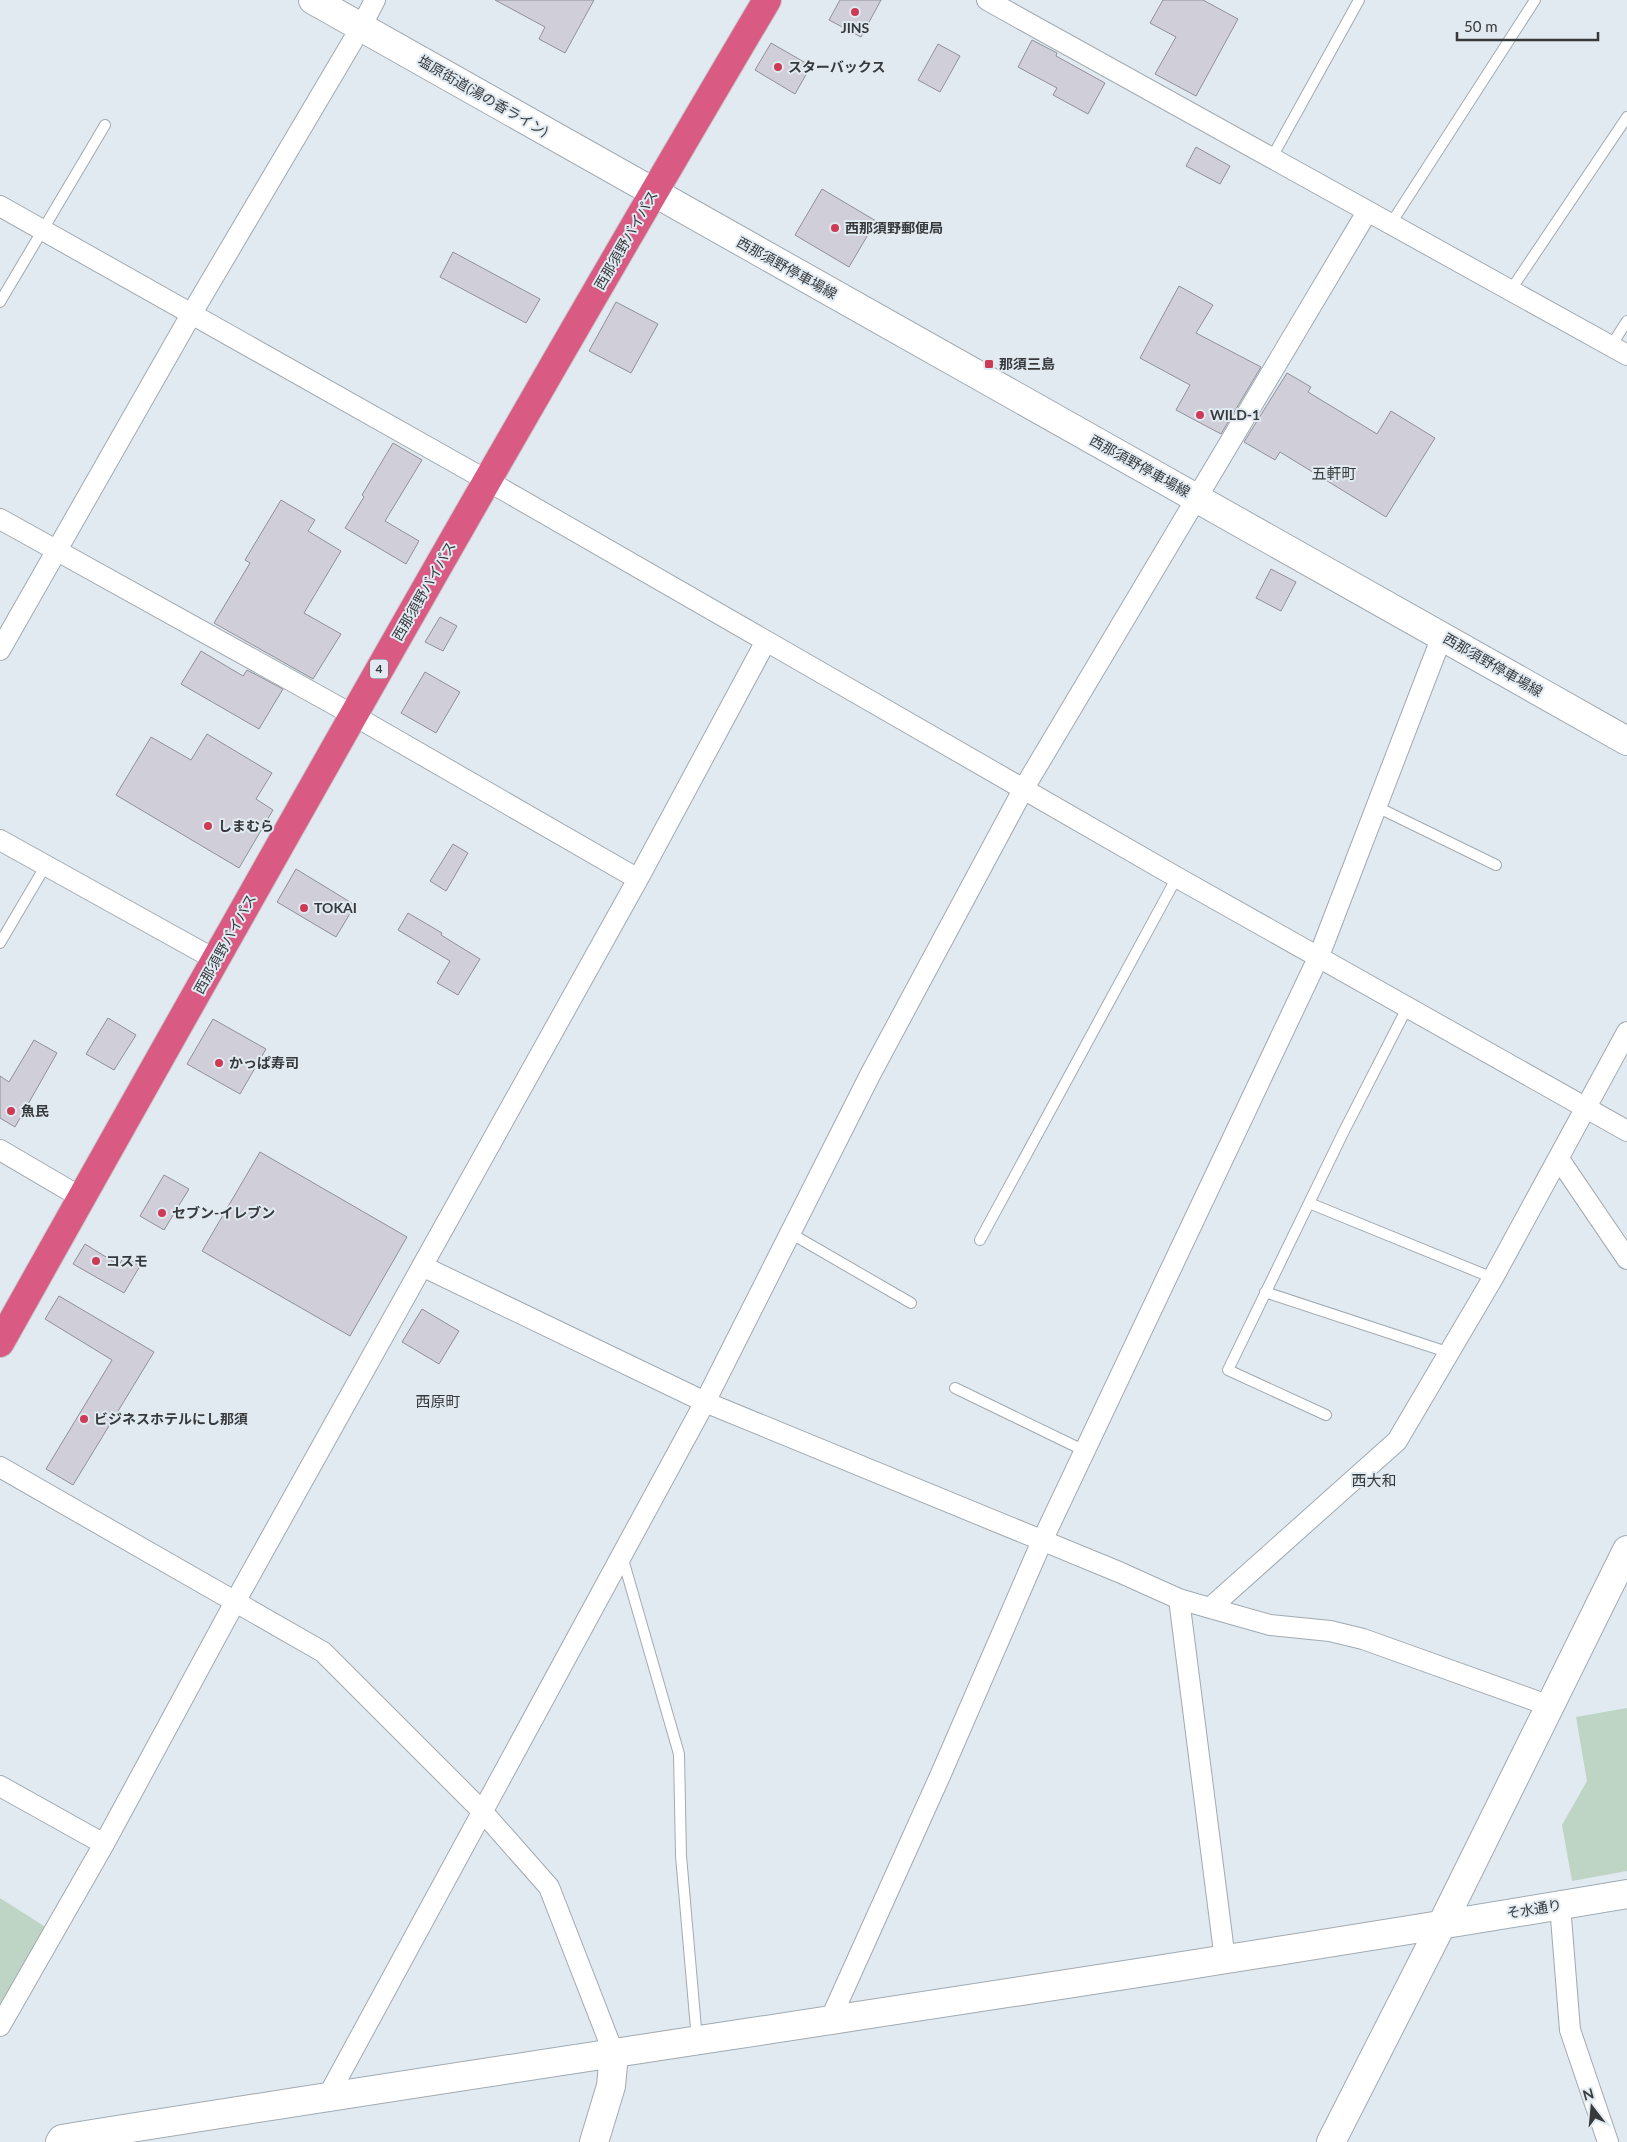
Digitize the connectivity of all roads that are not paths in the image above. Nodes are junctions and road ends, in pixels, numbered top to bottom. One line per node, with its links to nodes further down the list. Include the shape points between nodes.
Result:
1 (314, 0): 7 (street, 塩原街道(湯の香ライン))
2 (375, 0): 7 (street)
3 (767, 0): 11 (highway, 西那須野バイパス / 4)
4 (987, 0): 10 (street)
5 (1358, 0): 10 (lane)
6 (1535, 0): 14 (lane)
7 (361, 27): 11 (street, 塩原街道(湯の香ライン)); 18 (street)
8 (1627, 117): 16 (lane)
9 (105, 125): 15 (lane)
10 (1271, 159): 13 (street)
11 (653, 193): 21 (highway, 西那須野バイパス / 4); 22 (street, 西那須野停車場線)
12 (0, 206): 15 (street)
13 (1367, 212): 14 (street); 22 (street)
14 (1390, 225): 16 (street)
15 (42, 229): 17 (lane); 18 (street)
16 (1510, 291): 20 (street)
17 (0, 302)
18 (192, 313): 21 (street); 24 (street)
19 (1627, 321): 20 (lane)
20 (1619, 351)
21 (488, 480): 26 (street); 28 (highway, 西那須野バイパス / 4)
22 (1196, 498): 25 (street, 西那須野停車場線); 30 (street)
23 (0, 519): 24 (street)
24 (58, 551): 27 (street); 28 (street)
25 (1442, 636): 29 (street, 西那須野停車場線); 31 (street)
26 (766, 640): 30 (street); 36 (street)
27 (0, 650)
28 (353, 715): 36 (street); 39 (highway, 西那須野バイパス / 4)
29 (1627, 741)
30 (1024, 788): 35 (street); 48 (street, via 870,1075)
31 (1377, 806): 34 (lane); 38 (street)
32 (0, 840): 33 (street)
33 (46, 865): 37 (lane); 39 (street)
34 (1496, 865)
35 (1177, 877): 38 (street); 49 (lane)
36 (638, 879): 51 (street)
37 (0, 943)
38 (1320, 956): 40 (street); 60 (street)
39 (216, 960): 46 (highway, 西那須野バイパス / 4)
40 (1408, 1006): 42 (street); 47 (lane)
41 (1627, 1032): 42 (street)
42 (1586, 1107): 43 (street); 45 (street)
43 (1627, 1131)
44 (0, 1150): 46 (street)
45 (1559, 1159): 50 (street); 52 (street)
46 (82, 1198): 55 (highway, 西那須野バイパス / 4)
47 (1309, 1202): 52 (lane); 53 (lane)
48 (790, 1233): 54 (lane); 58 (street)
49 (980, 1240)
50 (1627, 1259)
51 (422, 1266): 58 (street); 66 (street)
52 (1493, 1278): 56 (street)
53 (1265, 1292): 56 (lane); 59 (lane, via 1228,1370)
54 (911, 1302)
55 (0, 1343)
56 (1450, 1353): 67 (street, via 1388,1452)
57 (955, 1388): 60 (lane)
58 (705, 1402): 62 (street); 64 (street)
59 (1326, 1415)
60 (1085, 1451): 62 (street)
61 (0, 1467): 66 (street)
62 (1042, 1541): 65 (street); 76 (street)
63 (1627, 1550): 68 (street)
64 (621, 1555): 70 (street); 78 (lane, via 679,1754 680,1856)
65 (1179, 1599): 67 (street); 75 (street)
66 (235, 1602): 70 (street, via 323,1652); 71 (street)
67 (1210, 1608): 68 (street, via 1270,1625 1330,1631 1362,1639)
68 (1550, 1706): 74 (street)
69 (0, 1786): 71 (street)
70 (482, 1811): 79 (street, via 549,1886); 80 (street)
71 (104, 1844): 77 (street)
72 (1627, 1894): 73 (street, そ水通り)
73 (1560, 1905): 74 (street, そ水通り); 84 (street, via 1570,2030)
74 (1442, 1924): 75 (street, そ水通り); 83 (street)
75 (1225, 1960): 76 (street, そ水通り)
76 (830, 2020): 78 (street, そ水通り)
77 (0, 2026)
78 (697, 2041): 79 (street, そ水通り)
79 (614, 2054): 80 (street, そ水通り); 82 (street, via 611,2086)
80 (328, 2096): 81 (street, そ水通り)
81 (55, 2141)
82 (594, 2142)
83 (1331, 2142)
84 (1608, 2142)

